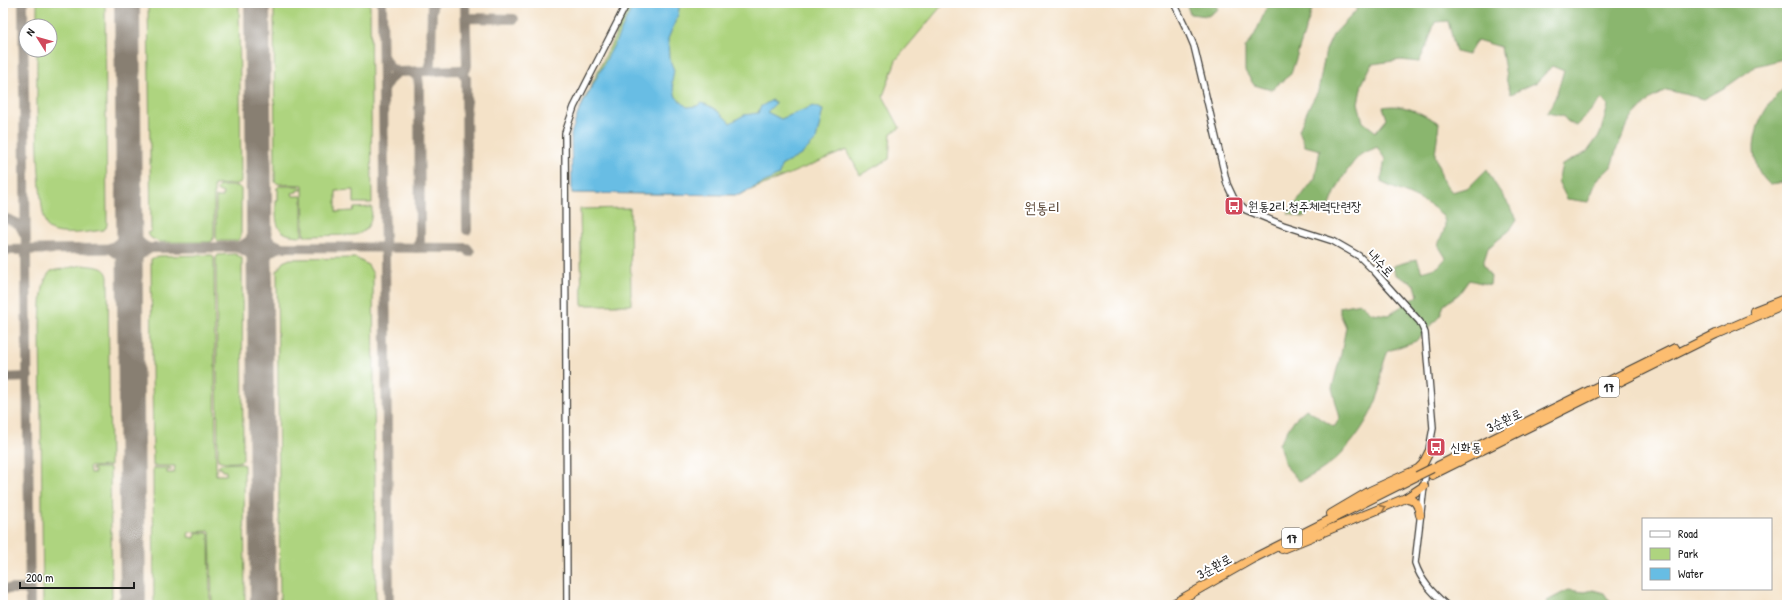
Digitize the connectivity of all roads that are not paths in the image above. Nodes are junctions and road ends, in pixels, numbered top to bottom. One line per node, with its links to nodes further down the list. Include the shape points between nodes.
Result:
1 (627, 3): 10 (street, via 574,107 565,133)
2 (1174, 3): 5 (street, 내수로, via 1192,40 1227,184 1234,199 1252,213 1333,241 1352,251 1372,268 1422,325 1426,342 1433,428)
3 (1787, 296): 6 (highway, 3순환로 / 17)
4 (1787, 304): 6 (highway, 3순환로 / 17, via 1709,337)
5 (1429, 452): 6 (highway, via 1423,464)
6 (1423, 477): 7 (highway); 8 (street); 9 (highway, 3순환로 / 17)
7 (1406, 498): 8 (highway, via 1414,501); 9 (highway, one-way to 7)
8 (1420, 515): 13 (street, via 1415,563 1420,576)
9 (1282, 546): 11 (highway, 3순환로 / 17, via 1227,572); 12 (highway, 3순환로 / 17)
10 (566, 605)
11 (1171, 605)
12 (1181, 605)
13 (1446, 605)

